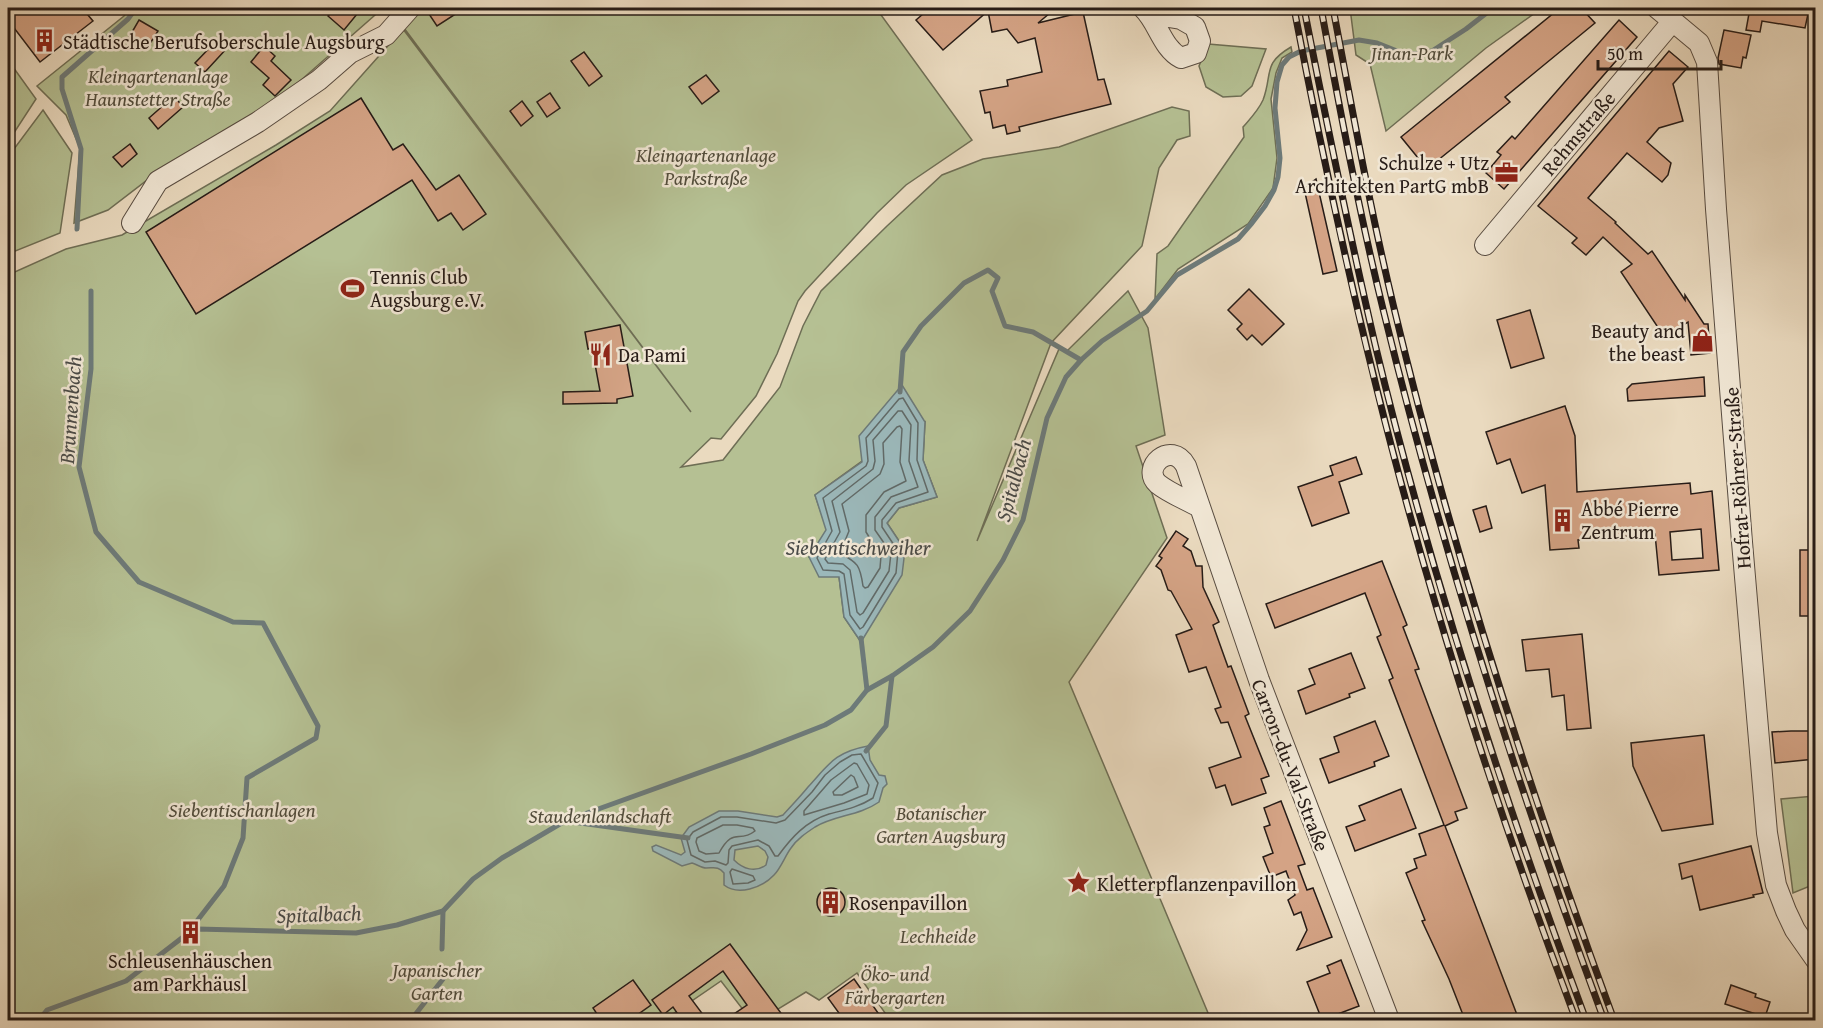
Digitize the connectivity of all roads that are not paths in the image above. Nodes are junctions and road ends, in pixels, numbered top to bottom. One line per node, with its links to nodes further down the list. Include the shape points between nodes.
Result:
1 (410, 8): 4 (street, via 386,35 350,53 258,122 158,181)
2 (1657, 8): 3 (street, Hofrat-Röhrer-Straße)
3 (1672, 22): 5 (street, Rehmstraße); 7 (street, Hofrat-Röhrer-Straße, via 1699,43 1707,62 1762,787 1776,885 1795,930)
4 (132, 223)
5 (1485, 245)
6 (1199, 507): 8 (street, Carron-du-Val-Straße, via 1259,680)
7 (1815, 960)
8 (1389, 1020)

